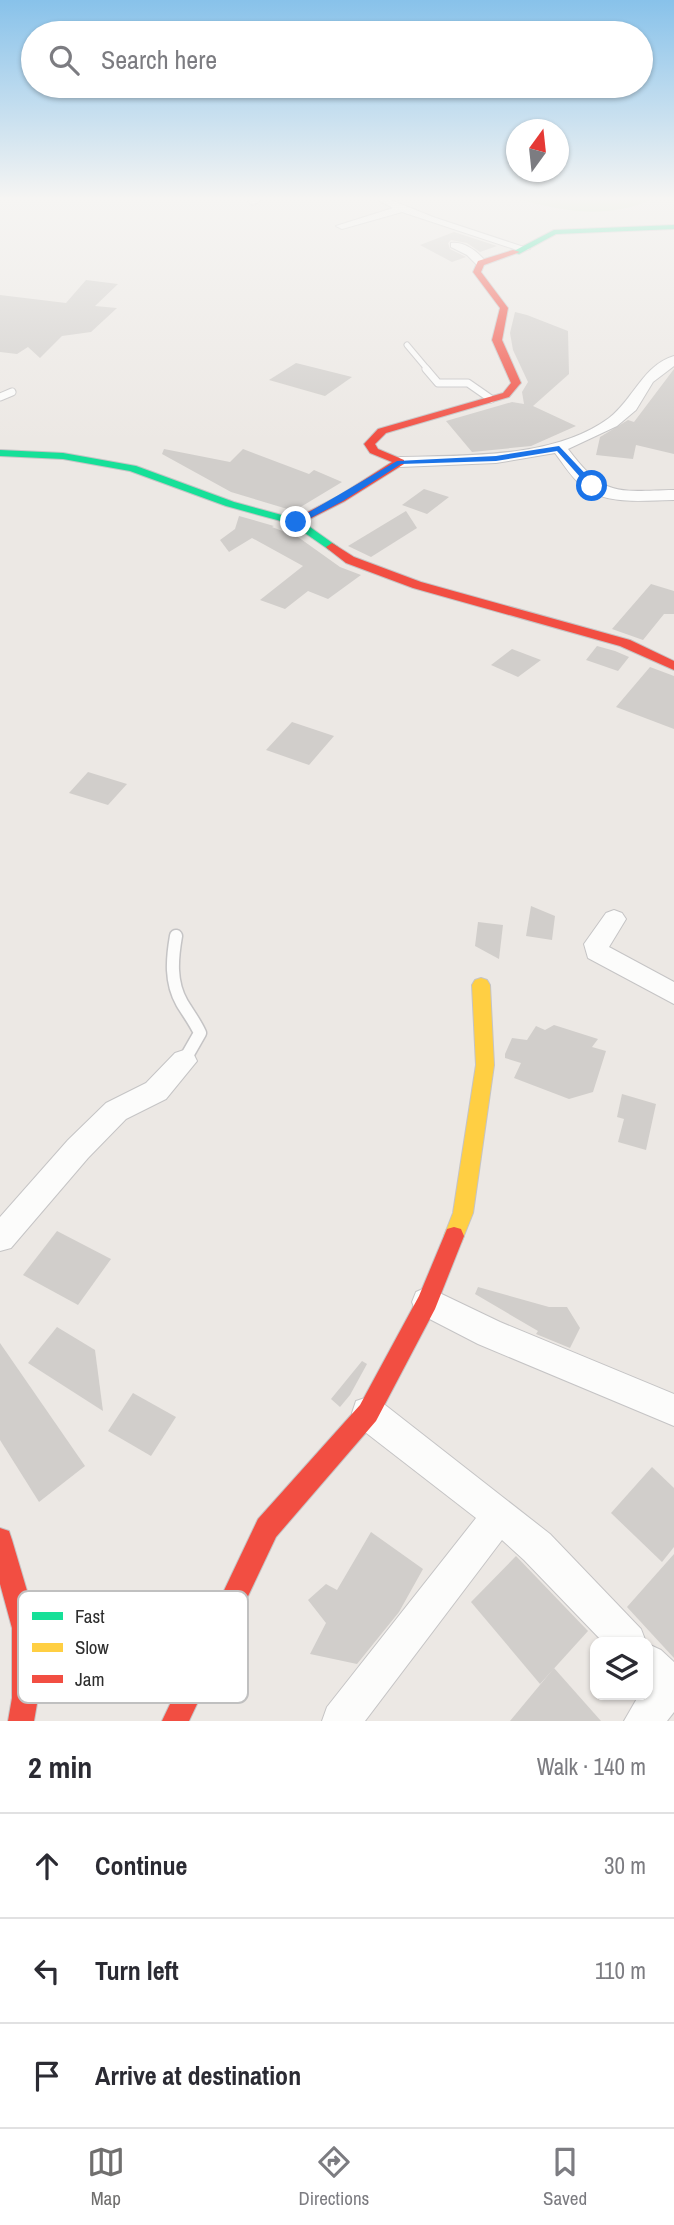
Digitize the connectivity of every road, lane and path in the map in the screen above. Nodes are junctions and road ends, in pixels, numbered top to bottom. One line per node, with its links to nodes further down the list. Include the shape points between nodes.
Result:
1 (483, 280): 6 (street, via 503,308 497,340 516,383 506,395)
2 (407, 345): 6 (lane, via 438,383 463,382)
3 (674, 360): 7 (street, via 649,379 631,407 612,423)
4 (12, 392): 5 (lane)
5 (0, 397)
6 (491, 399): 9 (street, via 382,431 369,444 374,451)
7 (559, 448): 9 (street, via 496,458); 10 (street, via 592,486 636,496)
8 (0, 453): 11 (street, via 64,456 132,468 230,504)
9 (400, 462): 11 (street)
10 (674, 495)
11 (296, 522): 12 (street, via 350,560 406,581 625,643)
12 (674, 666)
13 (614, 919): 16 (street, via 596,944 597,951)
14 (176, 936): 17 (lane, via 172,973 180,999 200,1033)
15 (481, 985): 19 (street, via 485,1065 463,1213)
16 (674, 994)
17 (184, 1061): 18 (street, via 156,1091 116,1111)
18 (0, 1238)
19 (427, 1302): 20 (street, via 489,1334); 21 (street)
20 (674, 1410)
21 (368, 1413): 22 (street); 24 (street, via 267,1528)
22 (500, 1515): 26 (street); 32 (street)
23 (0, 1540): 25 (street)
24 (237, 1591)
25 (18, 1603)
26 (623, 1637)
27 (664, 1677): 33 (street)
28 (24, 1703): 30 (street)
29 (184, 1703): 31 (street)
30 (21, 1721)
31 (175, 1721)
32 (341, 1721)
33 (643, 1721)

